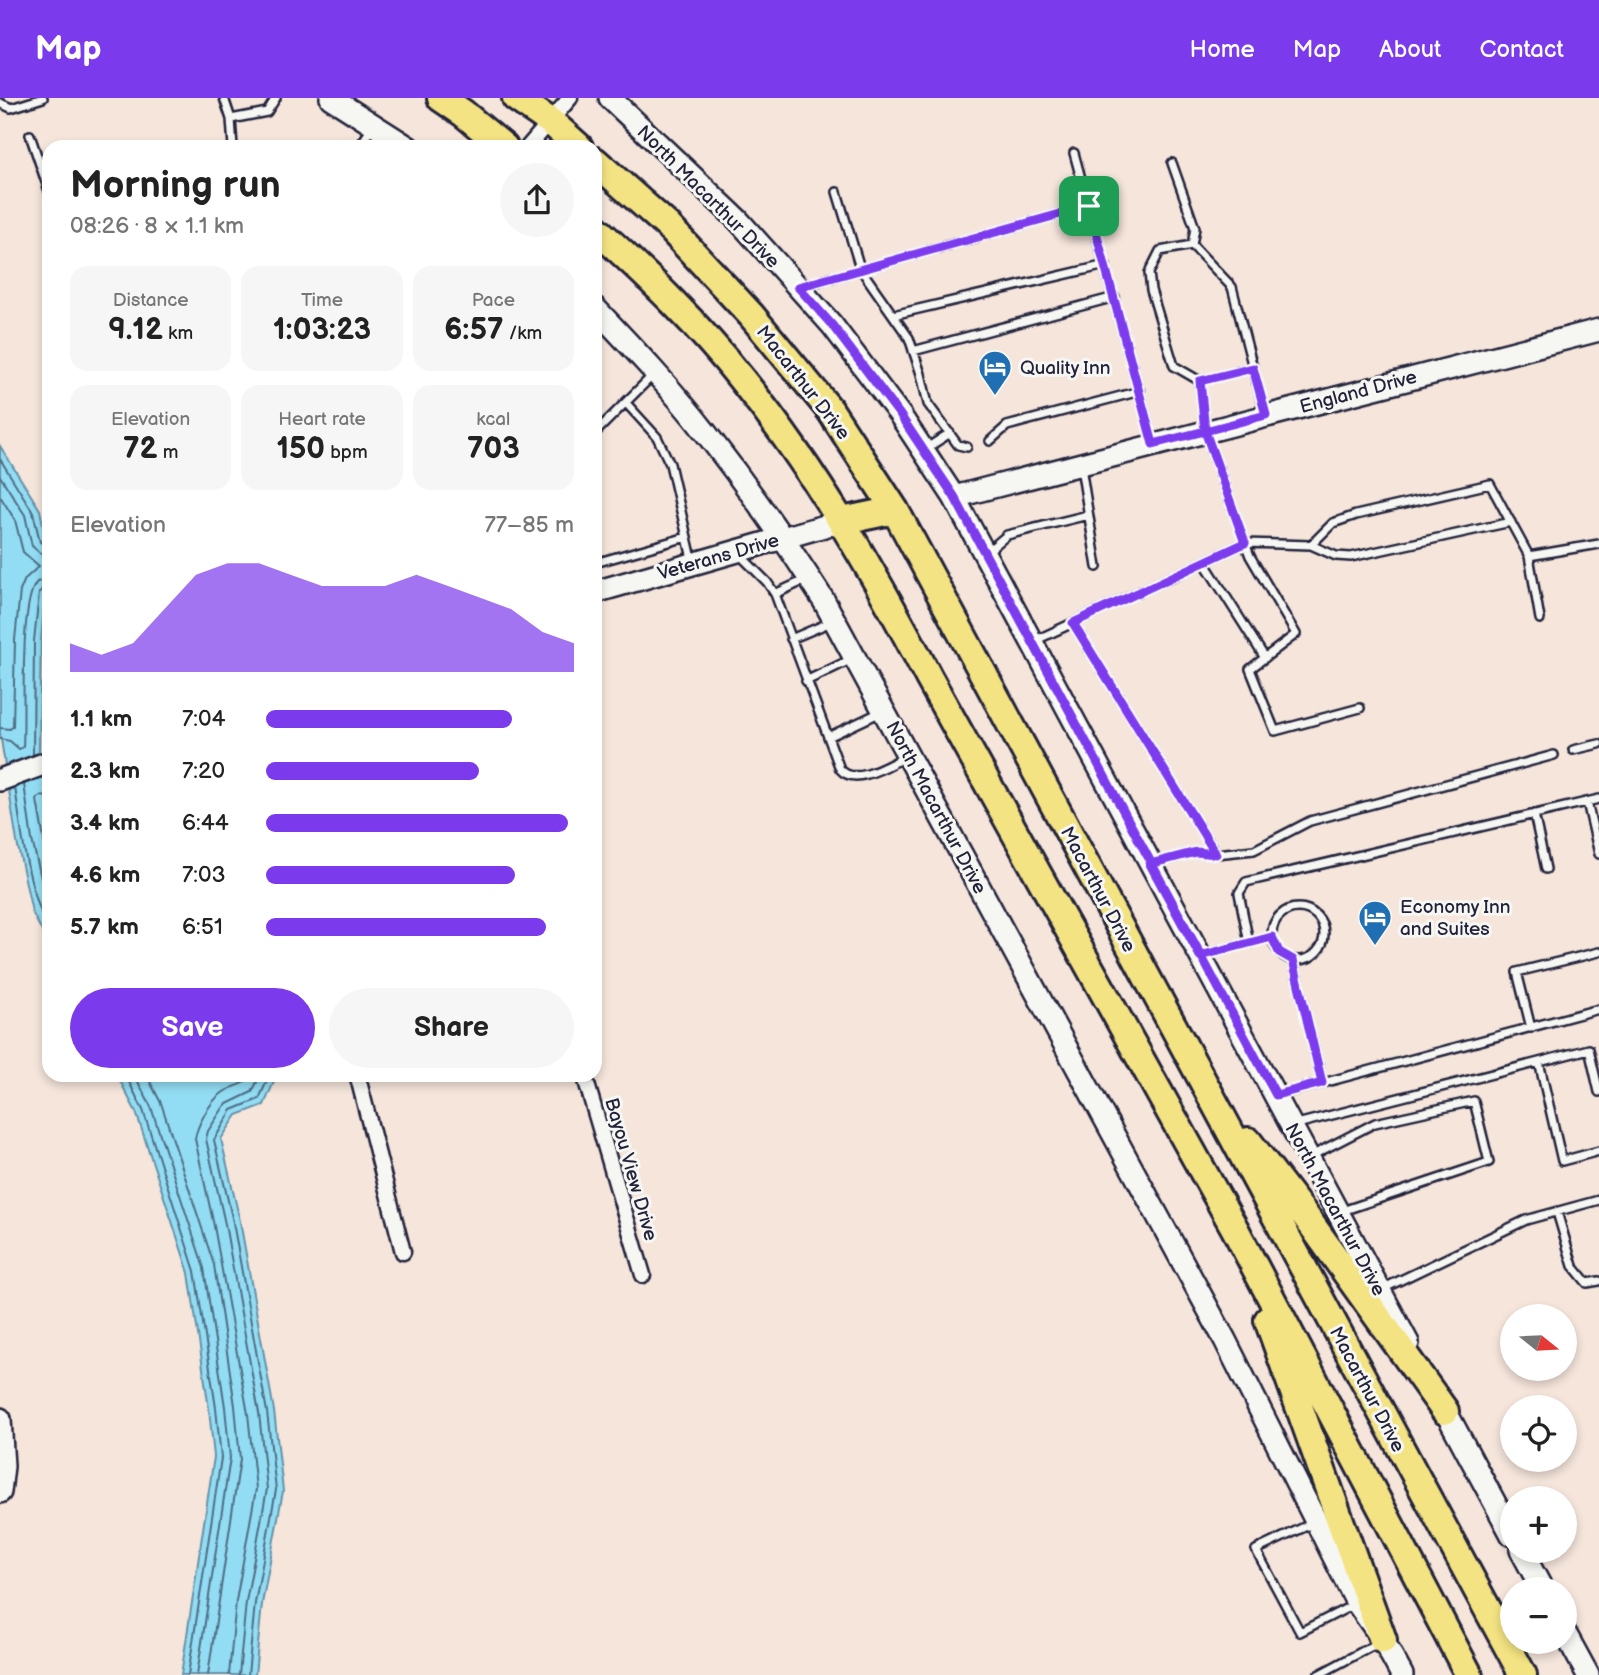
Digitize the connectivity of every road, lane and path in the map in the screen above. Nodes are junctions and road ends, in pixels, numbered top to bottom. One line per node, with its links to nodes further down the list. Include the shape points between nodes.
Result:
1 (43, 98): 9 (lane, via 11,108)
2 (224, 98): 10 (lane)
3 (276, 98): 10 (lane, via 267,111)
4 (331, 98): 12 (street)
5 (441, 98): 17 (highway)
6 (516, 98): 11 (highway)
7 (570, 98): 11 (street)
8 (610, 98): 30 (street, North Macarthur Drive, via 738,220)
9 (0, 103)
10 (231, 119): 14 (lane)
11 (551, 122): 18 (street); 19 (highway)
12 (374, 124): 15 (lane); 16 (street)
13 (30, 135): 23 (lane)
14 (232, 140)
15 (364, 140)
16 (398, 140)
17 (496, 140)
18 (534, 140)
19 (571, 140)
20 (1074, 153): 25 (lane)
21 (1172, 163): 27 (lane, via 1195,228)
22 (602, 168): 51 (highway, Macarthur Drive, via 669,227 751,315 830,410)
23 (42, 170)
24 (837, 192): 29 (lane)
25 (1089, 206): 28 (lane); 29 (lane)
26 (602, 234): 53 (highway, via 692,322 743,380)
27 (1192, 244): 36 (lane, via 1233,287); 38 (lane, via 1160,251 1149,273 1174,366)
28 (1106, 265): 31 (lane); 33 (lane)
29 (860, 268): 30 (lane); 33 (lane)
30 (798, 287): 48 (street, North Macarthur Drive, via 832,325)
31 (1115, 297): 35 (lane); 39 (lane)
32 (602, 316): 37 (street, North Macarthur Drive)
33 (893, 316): 35 (lane)
34 (1599, 330): 41 (street, England Drive)
35 (914, 351): 44 (lane, via 928,404)
36 (1253, 368): 38 (lane); 41 (lane)
37 (655, 373): 40 (lane); 56 (street, North Macarthur Drive, via 706,432)
38 (1200, 381): 43 (lane)
39 (1140, 391): 45 (lane, via 1007,426); 46 (lane)
40 (626, 403): 42 (lane); 55 (lane, via 657,436 670,464)
41 (1266, 415): 43 (street, England Drive)
42 (602, 426)
43 (1205, 431): 46 (street, England Drive); 57 (lane)
44 (950, 433): 47 (lane, via 958,445); 48 (lane)
45 (990, 440)
46 (1153, 444): 49 (street, England Drive)
47 (967, 447)
48 (924, 451): 50 (street, North Macarthur Drive)
49 (1080, 463): 50 (street, England Drive); 52 (lane)
50 (954, 496): 61 (street, North Macarthur Drive)
51 (895, 510): 53 (highway); 102 (highway, Macarthur Drive)
52 (1088, 515): 61 (lane, via 1007,535); 66 (lane)
53 (842, 521): 56 (street, Veterans Drive); 114 (highway)
54 (1511, 522): 59 (lane, via 1351,557); 59 (lane, via 1490,484 1356,514 1333,523); 62 (lane)
55 (687, 537): 63 (lane); 65 (lane)
56 (783, 538): 60 (street, Veterans Drive); 67 (street, North Macarthur Drive)
57 (1245, 543): 59 (lane); 64 (lane); 76 (lane, via 1296,634)
58 (1599, 544): 62 (lane)
59 (1311, 545)
60 (736, 551): 65 (street, Veterans Drive); 69 (lane)
61 (985, 554): 74 (street, North Macarthur Drive)
62 (1528, 556): 70 (lane)
63 (602, 561)
64 (1204, 562): 72 (lane); 76 (lane)
65 (693, 563): 68 (street, Veterans Drive)
66 (1097, 567)
67 (809, 578): 69 (lane); 71 (street, North Macarthur Drive)
68 (602, 590)
69 (775, 594): 73 (lane)
70 (1541, 619)
71 (835, 620): 73 (lane); 75 (street, North Macarthur Drive)
72 (1073, 623): 74 (lane); 90 (lane)
73 (791, 639): 77 (lane)
74 (1031, 643): 92 (street, North Macarthur Drive)
75 (856, 657): 77 (lane); 79 (street, North Macarthur Drive)
76 (1265, 657): 78 (lane, via 1250,669 1275,731)
77 (806, 681): 80 (lane)
78 (1360, 708)
79 (885, 710): 80 (lane); 84 (street, North Macarthur Drive)
80 (828, 737): 84 (lane, via 839,769 851,777)
81 (1599, 744): 82 (lane)
82 (1573, 750)
83 (1554, 755): 90 (lane, via 1310,821 1254,850)
84 (909, 756): 123 (street, North Macarthur Drive, via 1225,1340)
85 (42, 765): 86 (street)
86 (0, 780)
87 (1599, 799): 88 (lane)
88 (1587, 802): 89 (lane); 91 (lane)
89 (1534, 814): 93 (lane); 95 (lane, via 1245,882 1239,893)
90 (1216, 854): 92 (lane, via 1196,852)
91 (1599, 854)
92 (1150, 864): 97 (street, North Macarthur Drive)
93 (1546, 869)
94 (1272, 937): 95 (lane); 98 (lane, via 1279,952); 98 (lane, via 1276,920 1291,909 1317,915 1325,931 1322,947 1309,959)
95 (1249, 943): 97 (lane)
96 (1599, 952): 100 (lane, via 1517,972)
97 (1200, 956): 107 (street, North Macarthur Drive)
98 (1293, 960): 105 (lane)
99 (1599, 1010): 100 (lane)
100 (1531, 1028): 105 (lane)
101 (1539, 1062): 106 (lane, via 1589,1049); 108 (lane); 109 (lane, via 1562,1161)
102 (1201, 1080): 119 (highway, via 1304,1214); 130 (highway, Macarthur Drive)
103 (359, 1082): 115 (street)
104 (586, 1082): 116 (street, Bayou View Drive)
105 (1322, 1083): 107 (lane)
106 (1599, 1092)
107 (1276, 1095): 108 (street, North Macarthur Drive)
108 (1292, 1125): 110 (street, North Macarthur Drive)
109 (1599, 1151)
110 (1308, 1157): 112 (street, North Macarthur Drive); 112 (lane, via 1375,1123 1474,1101 1489,1162)
111 (1599, 1200): 113 (lane)
112 (1338, 1212): 118 (street, North Macarthur Drive)
113 (1558, 1212): 117 (lane, via 1573,1266 1587,1283); 118 (lane, via 1526,1220)
114 (1236, 1229): 125 (highway); 129 (highway)
115 (403, 1252)
116 (643, 1275)
117 (1599, 1281)
118 (1380, 1290): 119 (street, North Macarthur Drive)
119 (1445, 1412): 122 (street, North Macarthur Drive)
120 (0, 1421): 121 (street)
121 (0, 1492)
122 (1500, 1513)
123 (1316, 1521): 124 (street, North Macarthur Drive); 124 (lane, via 1256,1550 1300,1632)
124 (1357, 1603): 125 (street, North Macarthur Drive)
125 (1383, 1640): 127 (lane); 128 (street, North Macarthur Drive)
126 (1577, 1654): 131 (street)
127 (1318, 1675)
128 (1402, 1675)
129 (1469, 1675)
130 (1523, 1675)
131 (1588, 1675)

